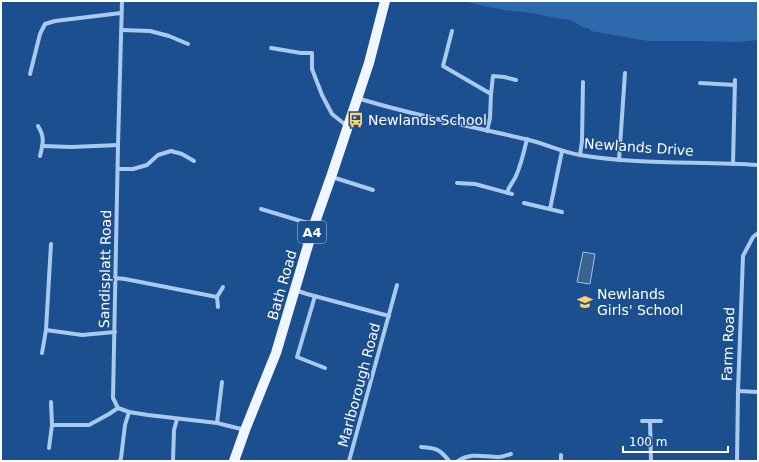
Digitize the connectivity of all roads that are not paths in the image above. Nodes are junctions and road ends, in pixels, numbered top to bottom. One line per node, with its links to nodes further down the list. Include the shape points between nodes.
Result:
1 (122, 1): 3 (street, Sandisplatt Road)
2 (385, 1): 16 (main road, Bath Road / A4)
3 (122, 13): 4 (street, Sandisplatt Road); 9 (street, via 46,24 40,34)
4 (122, 30): 6 (street, via 150,31); 21 (street, Sandisplatt Road)
5 (452, 31): 15 (street, via 443,66)
6 (188, 44)
7 (271, 48): 18 (street, via 312,53 312,69 322,95 332,114)
8 (625, 73): 26 (street)
9 (30, 74)
10 (516, 80): 15 (street, via 493,76)
11 (735, 80): 14 (street)
12 (583, 82): 24 (street)
13 (700, 83): 14 (street)
14 (735, 85): 28 (street)
15 (491, 94): 19 (street)
16 (357, 98): 18 (main road, Bath Road / A4); 19 (street, Newlands Drive)
17 (38, 126): 22 (street, via 42,133)
18 (348, 126): 31 (main road, Bath Road / A4)
19 (487, 131): 20 (street, Newlands Drive)
20 (527, 139): 23 (street, Newlands Drive); 34 (street, via 516,177)
21 (118, 145): 22 (street); 30 (street, Sandisplatt Road)
22 (42, 146): 25 (street)
23 (562, 151): 24 (street, Newlands Drive); 38 (street)
24 (580, 155): 26 (street, Newlands Drive)
25 (40, 156)
26 (619, 160): 28 (street, Newlands Drive)
27 (194, 161): 30 (street, via 171,151 158,155 147,165 133,169)
28 (733, 164): 29 (street, Newlands Drive)
29 (758, 165)
30 (118, 169): 43 (street, Sandisplatt Road)
31 (331, 177): 33 (street); 40 (main road, Bath Road / A4)
32 (457, 183): 34 (street, via 475,184)
33 (373, 190)
34 (507, 193): 35 (street)
35 (512, 194)
36 (524, 203): 38 (street)
37 (261, 209): 40 (street)
38 (550, 209): 39 (street)
39 (562, 212)
40 (314, 225): 46 (main road, Bath Road / A4)
41 (758, 233): 56 (street, Farm Road, via 753,237 743,256)
42 (51, 244): 51 (street)
43 (115, 278): 48 (street); 52 (street, Sandisplatt Road)
44 (397, 285): 50 (street, Marlborough Road)
45 (223, 287): 48 (street)
46 (295, 290): 47 (street, Marlborough Road); 67 (main road, Bath Road / A4, via 276,353)
47 (315, 296): 50 (street, Marlborough Road); 54 (street, via 297,358)
48 (217, 297): 49 (street)
49 (218, 307)
50 (389, 316): 75 (street, Marlborough Road)
51 (46, 330): 52 (street, via 82,335); 53 (street)
52 (115, 332): 59 (street, Sandisplatt Road, via 113,398)
53 (42, 353)
54 (325, 368)
55 (222, 382): 65 (street)
56 (738, 391): 57 (street); 80 (street, Farm Road)
57 (758, 392)
58 (51, 402): 66 (street)
59 (118, 408): 60 (street); 66 (street, via 89,425)
60 (129, 412): 61 (street); 72 (street)
61 (177, 419): 65 (street); 73 (street)
62 (642, 421): 63 (street)
63 (650, 421): 64 (street); 79 (street)
64 (661, 421)
65 (217, 423): 67 (street)
66 (52, 425): 69 (street)
67 (245, 430): 74 (main road, Bath Road / A4)
68 (421, 447): 76 (street, via 433,448)
69 (49, 448)
70 (511, 454): 77 (street, via 500,457 472,455)
71 (561, 455): 78 (street)
72 (120, 461)
73 (173, 461)
74 (234, 461)
75 (349, 461)
76 (449, 461)
77 (458, 461)
78 (561, 461)
79 (651, 461)
80 (737, 461)

